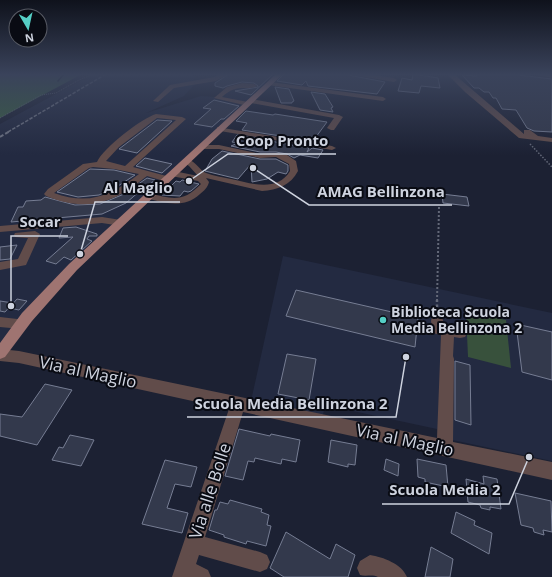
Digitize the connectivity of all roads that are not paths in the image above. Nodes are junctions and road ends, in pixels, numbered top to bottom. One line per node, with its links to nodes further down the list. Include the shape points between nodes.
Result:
1 (236, 101): 5 (street)
2 (252, 101): 5 (main road)
3 (480, 101): 8 (street, via 522,136)
4 (488, 101): 8 (street)
5 (250, 103): 6 (street, via 339,117); 7 (main road)
6 (331, 128)
7 (220, 130): 10 (main road); 11 (street)
8 (534, 137): 9 (street)
9 (552, 140)
10 (202, 147): 12 (main road); 12 (street, via 219,147 260,156 284,157 291,161 295,168 293,174 278,185 258,187 202,175)
11 (332, 148)
12 (187, 162): 16 (main road)
13 (107, 165): 14 (street); 14 (street, via 101,162 101,158 156,116 182,119); 15 (street, via 86,166 49,194 76,200 105,199)
14 (126, 169): 15 (street)
15 (145, 174): 16 (street)
16 (171, 176): 17 (main road); 17 (street, via 198,178 205,183 198,193 184,201 173,202)
17 (149, 196): 18 (main road)
18 (121, 223): 19 (street, via 102,220); 24 (main road, via 59,282)
19 (0, 229)
20 (0, 237): 21 (street, via 35,234 22,262)
21 (0, 266)
22 (437, 321): 27 (street, via 438,329 454,332 447,356)
23 (0, 322): 24 (street)
24 (21, 324): 25 (main road)
25 (0, 354): 26 (street, Via al Maglio)
26 (238, 405): 27 (street, Via al Maglio); 29 (street, Via alle Bolle)
27 (445, 449): 28 (street, Via al Maglio)
28 (552, 471)
29 (192, 543): 30 (street); 32 (street, Via alle Bolle)
30 (260, 562)
31 (367, 568): 33 (street, via 370,565 378,566)
32 (189, 574)
33 (397, 577)

